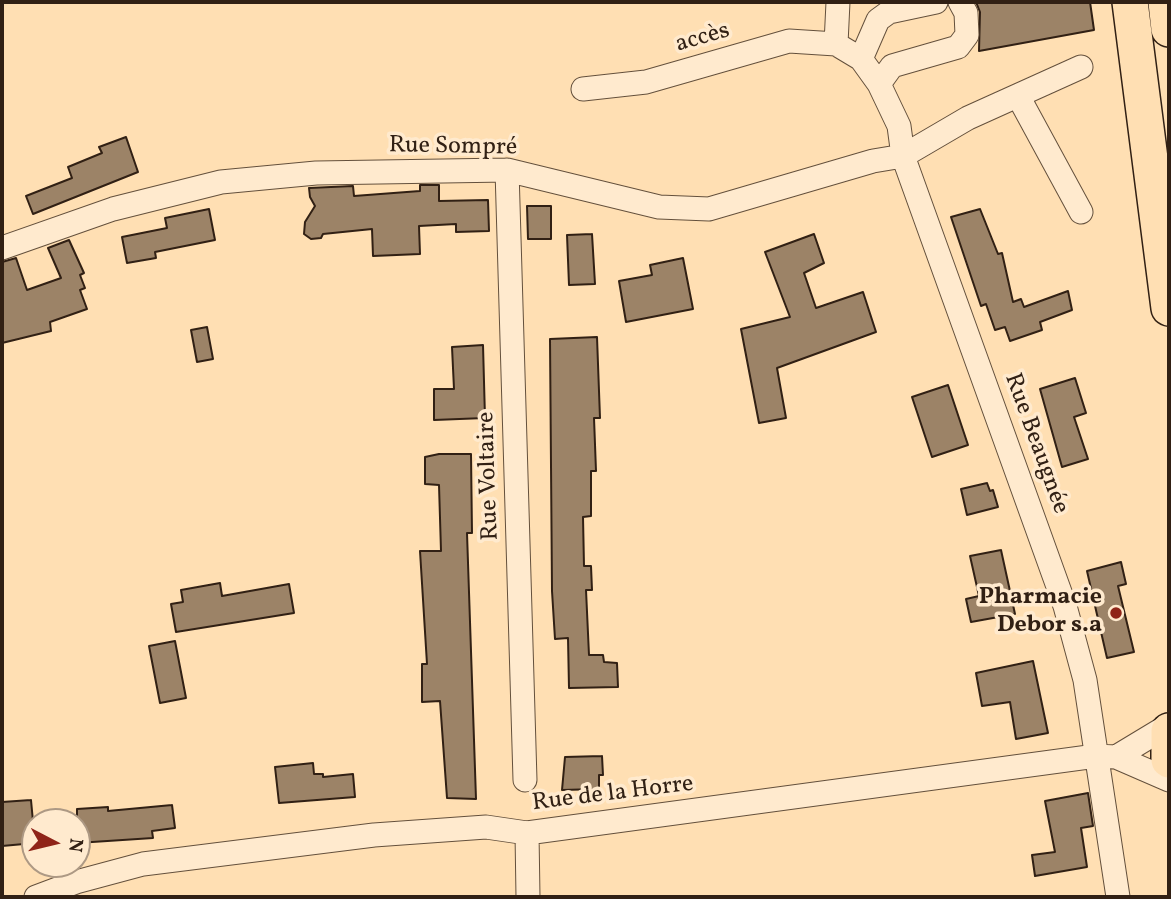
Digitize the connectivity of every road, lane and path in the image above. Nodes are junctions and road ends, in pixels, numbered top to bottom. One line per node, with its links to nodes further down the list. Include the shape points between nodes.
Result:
1 (838, 2): 7 (street)
2 (936, 2): 8 (street, via 890,12 878,20)
3 (960, 2): 10 (street, via 966,13 967,35 958,47 892,66)
4 (1130, 2): 17 (highway)
5 (1166, 2): 6 (highway)
6 (1169, 29)
7 (836, 44): 8 (street); 11 (street, accès, via 789,41 646,82)
8 (861, 59): 10 (street, Rue Beaugnée)
9 (1081, 67): 12 (street, Rue Sompré)
10 (879, 84): 13 (street, Rue Beaugnée, via 899,126)
11 (583, 89)
12 (1018, 96): 13 (street, Rue Sompré, via 968,118); 15 (street)
13 (903, 156): 14 (street, Rue Sompré, via 709,209 659,207); 20 (street, Rue Beaugnée, via 1065,606)
14 (507, 170): 16 (street, Rue Sompré, via 316,173 221,182 113,209); 22 (street, Rue Voltaire)
15 (1081, 212)
16 (2, 248)
17 (1169, 307)
18 (1169, 724): 20 (street)
19 (1169, 731): 21 (highway)
20 (1106, 757): 23 (street); 24 (street, Rue de la Horre); 27 (street, Rue Beaugnée)
21 (1169, 761)
22 (525, 780)
23 (1169, 780)
24 (527, 833): 25 (street, Rue de la Horre, via 486,827 374,835 156,862); 26 (street)
25 (36, 897)
26 (528, 897)
27 (1118, 897)

